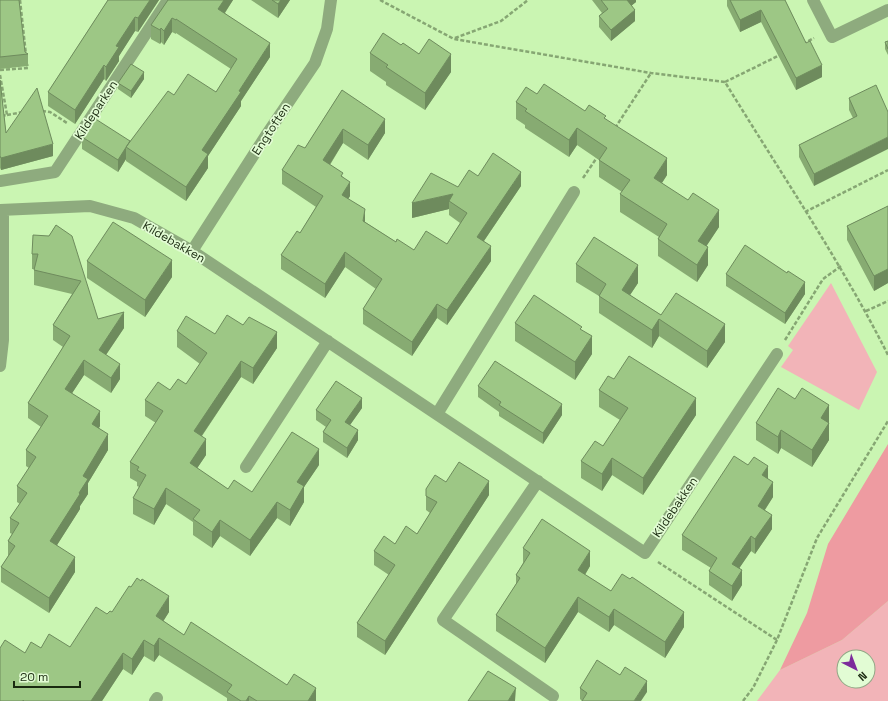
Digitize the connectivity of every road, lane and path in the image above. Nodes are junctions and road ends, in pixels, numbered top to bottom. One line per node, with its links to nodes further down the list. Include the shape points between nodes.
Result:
1 (20, 0): 12 (path, via 28,68)
2 (168, 0): 21 (street, Kildeparken)
3 (331, 0): 28 (street, Engtoften, via 327,29 315,63)
4 (380, 0): 9 (path)
5 (528, 0): 9 (path, via 501,21)
6 (813, 0): 8 (street)
7 (888, 10): 8 (street)
8 (832, 37): 10 (path, via 816,37)
9 (454, 38): 13 (path)
10 (802, 44)
11 (781, 54): 15 (path)
12 (0, 70)
13 (651, 73): 15 (path); 20 (path)
14 (0, 75): 18 (path)
15 (725, 82): 27 (path)
16 (40, 110): 21 (path, via 50,112)
17 (26, 111): 18 (path)
18 (7, 115): 19 (path)
19 (0, 116)
20 (615, 129)
21 (81, 132): 24 (street, Kildeparken, via 55,172)
22 (599, 154): 25 (path)
23 (888, 170): 27 (path)
24 (0, 182)
25 (574, 192): 36 (street)
26 (1, 210): 28 (street, Kildebakken, via 90,206 134,218); 35 (street, via 3,340)
27 (805, 212): 29 (path)
28 (192, 251): 32 (street, Kildebakken)
29 (841, 266): 31 (path); 33 (path, via 823,279)
30 (888, 301): 31 (path)
31 (866, 311): 34 (path)
32 (328, 341): 36 (street, Kildebakken); 38 (street)
33 (777, 354): 40 (street, Kildebakken)
34 (888, 355)
35 (0, 366)
36 (437, 414): 39 (street, Kildebakken)
37 (888, 421): 41 (path, via 817,538)
38 (246, 467)
39 (538, 481): 40 (street, Kildebakken); 42 (street, via 443,620)
40 (645, 553): 41 (path)
41 (777, 640): 43 (path, via 753,688)
42 (553, 696)
43 (743, 701)

